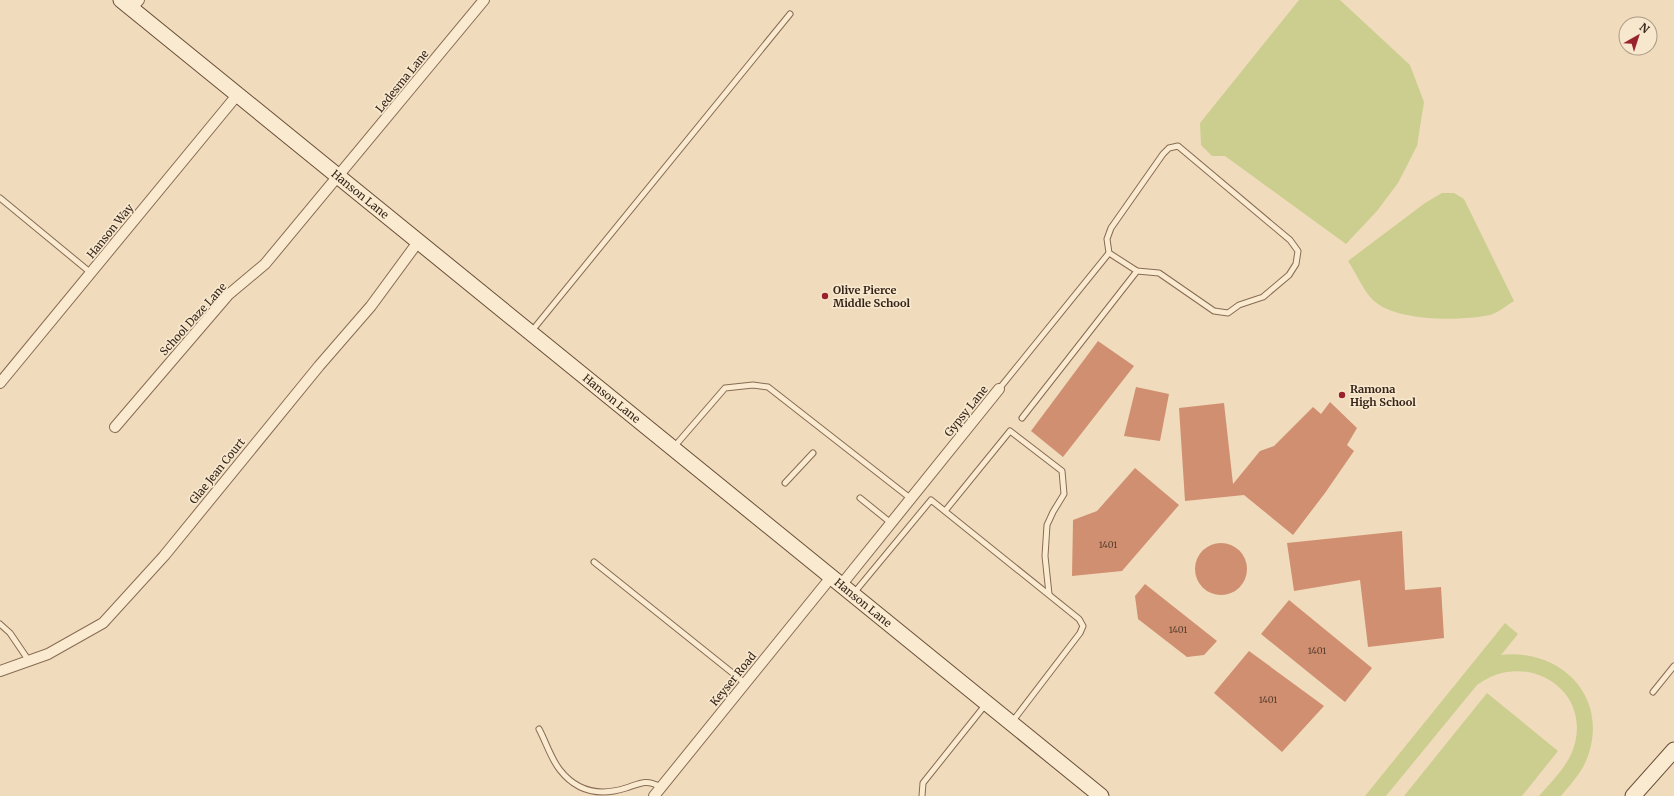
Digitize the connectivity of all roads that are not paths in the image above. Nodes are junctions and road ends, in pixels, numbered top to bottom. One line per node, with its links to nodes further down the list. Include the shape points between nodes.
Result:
1 (484, 0): 5 (street, Ledesma Lane)
2 (131, 3): 4 (main road, Hanson Lane)
3 (790, 14): 11 (lane)
4 (238, 94): 5 (main road, Hanson Lane); 10 (street, Hanson Way)
5 (339, 176): 7 (main road, Hanson Lane); 15 (street, School Daze Lane, via 264,264 228,295)
6 (0, 198): 10 (lane)
7 (418, 242): 11 (main road, Hanson Lane); 28 (street, Glae Jean Court, via 371,306 164,556 103,623 48,654)
8 (1109, 253): 9 (lane); 9 (lane, via 1107,239 1111,228 1163,154 1169,148 1178,146 1290,240 1298,251 1296,264 1289,276 1263,297 1228,313 1214,312 1159,273); 13 (lane, Gypsy Lane)
9 (1137, 270): 14 (lane)
10 (91, 273): 12 (street, Hanson Way)
11 (530, 332): 16 (main road, Hanson Lane)
12 (0, 383)
13 (999, 389): 20 (street, Gypsy Lane)
14 (1022, 418)
15 (115, 427)
16 (673, 448): 20 (lane, via 725,388 753,385 768,387); 24 (main road, Hanson Lane)
17 (813, 453): 18 (lane)
18 (785, 484)
19 (860, 498): 22 (lane)
20 (910, 498): 22 (street, Gypsy Lane)
21 (945, 511): 25 (lane, via 931,500); 26 (lane); 26 (lane, via 1010,431 1062,471 1064,494 1047,526 1045,556)
22 (891, 523): 24 (street, Gypsy Lane)
23 (594, 562): 31 (lane)
24 (837, 580): 25 (main road, Hanson Lane); 31 (street, Keyser Road)
25 (854, 594): 33 (main road, Hanson Lane)
26 (1049, 594): 34 (lane, via 1079,619 1083,626)
27 (0, 624): 28 (lane, via 10,633)
28 (28, 661): 30 (street, Glae Jean Court)
29 (1674, 666): 32 (lane)
30 (0, 671)
31 (745, 683): 37 (street, Keyser Road)
32 (1654, 692)
33 (987, 703): 34 (main road, Hanson Lane); 39 (lane, via 923,783)
34 (1011, 722): 40 (main road, Hanson Lane)
35 (539, 729): 37 (lane, via 560,770 587,791 600,794 614,792 646,781)
36 (1674, 750): 41 (main road)
37 (661, 787): 38 (street, Keyser Road)
38 (654, 796)
39 (922, 796)
40 (1101, 796)
41 (1633, 796)

